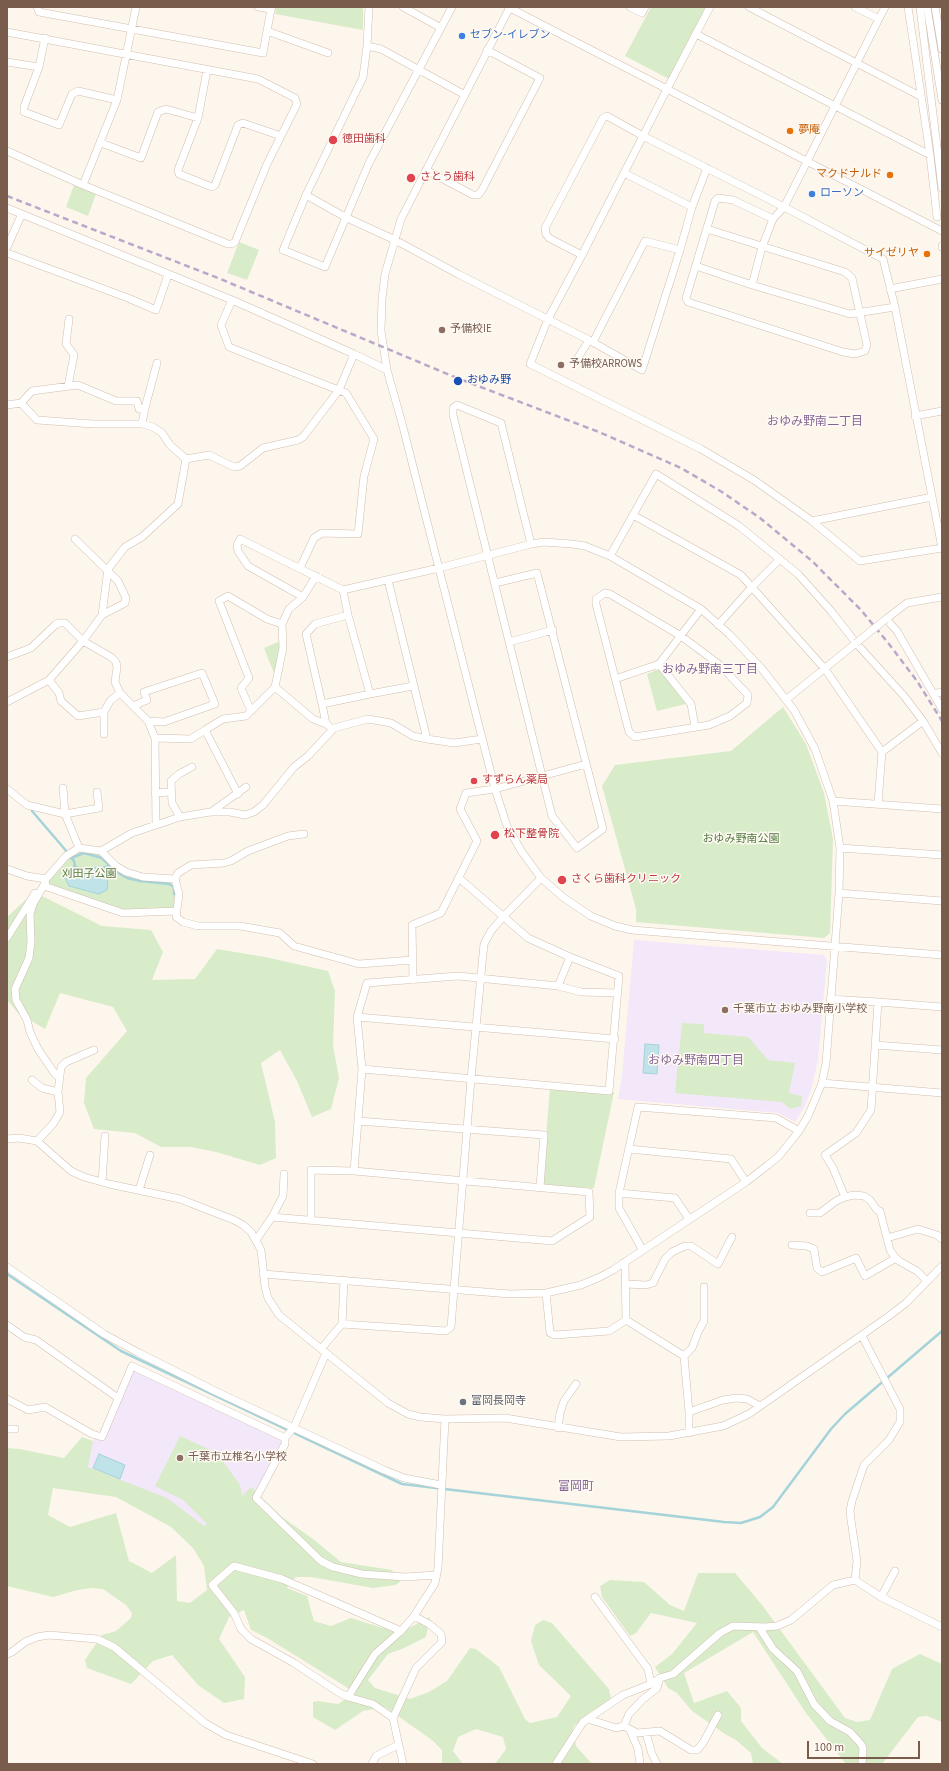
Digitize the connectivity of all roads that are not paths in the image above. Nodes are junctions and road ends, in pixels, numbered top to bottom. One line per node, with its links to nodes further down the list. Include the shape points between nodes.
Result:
1 (37, 7): 21 (street, via 39,12)
2 (136, 7): 21 (street)
3 (258, 7): 18 (street)
4 (369, 7): 26 (street)
5 (403, 7): 20 (street)
6 (452, 7): 20 (street)
7 (510, 7): 28 (street); 36 (street)
8 (630, 7): 9 (street, via 642,13)
9 (645, 7)
10 (710, 7): 24 (street)
11 (749, 7): 32 (street)
12 (855, 7): 19 (street)
13 (885, 7): 19 (street)
14 (908, 7): 38 (street)
15 (920, 7): 53 (street)
16 (927, 7): 40 (street)
17 (935, 7): 27 (street)
18 (272, 8): 22 (street)
19 (879, 19): 32 (street)
20 (441, 28): 34 (street)
21 (131, 30): 22 (street, via 263,53); 30 (street)
22 (267, 31): 29 (street)
23 (7, 32): 25 (street)
24 (696, 34): 36 (street); 41 (street)
25 (45, 38): 30 (street); 33 (street)
26 (366, 46): 34 (street, via 381,49); 54 (street, via 363,77)
27 (942, 49)
28 (488, 50): 37 (street); 50 (street, via 540,78 478,195 473,195)
29 (328, 53)
30 (127, 55): 35 (street); 39 (street)
31 (7, 62): 33 (street)
32 (856, 63): 38 (street); 41 (street)
33 (39, 67): 39 (street, via 24,112 59,125 72,94 78,91)
34 (420, 69): 37 (street); 59 (street, via 369,163)
35 (207, 70): 42 (street); 43 (street, via 258,79 295,98 297,104)
36 (667, 89): 44 (street); 48 (street)
37 (465, 95): 50 (street)
38 (920, 96): 47 (street)
39 (117, 100): 45 (street)
40 (942, 100)
41 (835, 105): 47 (street); 48 (street)
42 (198, 118): 43 (street, via 178,170 179,174 212,187 216,185 238,125 244,123); 45 (street, via 166,109 158,112 141,158)
43 (282, 136): 52 (street, via 232,244)
44 (643, 136): 49 (street); 51 (street); 69 (street, via 607,116 603,118 545,228 549,238)
45 (101, 143): 52 (street)
46 (7, 151): 52 (street)
47 (930, 155): 60 (street)
48 (806, 161): 55 (street); 63 (street)
49 (707, 168): 55 (street); 56 (street)
50 (426, 170): 64 (street, via 401,218)
51 (624, 173): 56 (street); 69 (street)
52 (83, 186)
53 (942, 188)
54 (306, 195): 59 (street); 59 (street, via 283,250 325,267)
55 (784, 206): 61 (street); 74 (street, via 883,259)
56 (692, 207): 67 (street)
57 (7, 208): 58 (street)
58 (21, 216): 65 (street); 71 (street)
59 (345, 217): 64 (street)
60 (937, 217)
61 (773, 219): 62 (street, via 733,200 718,198); 66 (street)
62 (707, 229): 66 (street); 70 (street)
63 (942, 230)
64 (395, 240): 79 (street); 84 (street, via 385,274 382,299 381,331)
65 (7, 247)
66 (762, 247): 73 (street); 77 (street, via 846,272 852,278)
67 (680, 250): 80 (street, via 645,241); 80 (street, via 642,370)
68 (7, 253): 71 (street, via 156,310)
69 (582, 254): 79 (street)
70 (696, 266): 73 (street); 77 (street, via 686,298 688,302 843,352 855,354 864,351 867,345)
71 (168, 275): 75 (street)
72 (942, 279): 74 (street)
73 (752, 285): 77 (street, via 839,312)
74 (890, 289): 76 (street)
75 (232, 300): 81 (street); 86 (street, via 221,325 229,347)
76 (895, 308): 77 (street); 91 (street)
77 (860, 313)
78 (69, 319): 85 (street, via 66,344 74,355)
79 (548, 320): 80 (street); 96 (street, via 530,364 701,449 754,480)
80 (591, 341): 82 (street)
81 (354, 354): 84 (street); 86 (street)
82 (576, 361)
83 (157, 363): 89 (street)
84 (387, 370): 103 (street)
85 (68, 386): 87 (street, via 32,391); 89 (street, via 83,386 116,401 137,401 139,409)
86 (338, 390): 93 (street, via 303,437 298,440 263,448 240,466 234,467 209,455); 102 (street, via 346,393 374,439 364,476 358,534 322,533 314,538)
87 (21, 403): 88 (street); 92 (street, via 37,420)
88 (7, 405)
89 (144, 408): 92 (street)
90 (942, 411): 91 (street)
91 (915, 416): 94 (street)
92 (142, 424): 93 (street, via 162,433 170,445)
93 (186, 459): 104 (street, via 178,504 142,537 126,547)
94 (932, 497): 96 (street); 96 (street, via 942,548 860,561)
95 (633, 515): 100 (street); 101 (street, via 656,474 728,518); 108 (street, via 740,575)
96 (812, 521)
97 (75, 539): 104 (street)
98 (531, 544): 99 (street); 99 (street, via 501,423 457,405 453,408 452,415); 100 (street, via 572,544 585,546)
99 (488, 555): 103 (street); 107 (street)
100 (610, 556): 112 (street)
101 (780, 559): 108 (street); 122 (street, via 798,574)
102 (300, 568): 105 (street); 110 (street, via 240,539 237,545 238,552 248,566)
103 (439, 568): 106 (street); 150 (street)
104 (108, 572): 113 (street); 113 (street, via 118,581 126,598 125,603)
105 (316, 576): 109 (street); 110 (street)
106 (388, 580): 109 (street); 128 (street)
107 (495, 583): 118 (street, via 537,572); 121 (street)
108 (752, 587): 117 (street); 125 (street)
109 (343, 590): 114 (street)
110 (303, 596): 116 (street, via 290,609)
111 (942, 597): 115 (street, via 906,603)
112 (701, 609): 117 (street); 119 (street)
113 (102, 615): 120 (street)
114 (348, 615): 132 (street); 136 (street, via 315,624 306,634)
115 (886, 619): 122 (street, bridge); 133 (street, via 897,631)
116 (282, 624): 129 (street, via 283,648); 139 (street, via 267,619 228,596 219,601 249,678 241,688)
117 (718, 624): 134 (street)
118 (553, 630): 121 (street); 153 (street)
119 (681, 636): 124 (street); 126 (street, via 605,593 596,599); 144 (street, via 720,665 748,695 747,703 730,716 709,725)
120 (83, 641): 123 (street, via 65,623 59,623 31,648); 127 (street); 131 (street, via 112,657 116,662 115,682)
121 (509, 642): 155 (street)
122 (856, 643): 125 (street); 141 (street)
123 (7, 657)
124 (659, 664): 126 (street); 144 (street, via 691,704)
125 (825, 669): 134 (street); 151 (street)
126 (615, 679): 144 (street, via 629,732 635,737)
127 (49, 680): 135 (street); 140 (street, via 59,693 61,701 78,716)
128 (413, 686): 132 (street); 149 (street)
129 (275, 687): 139 (street); 143 (street, via 313,719)
130 (942, 692): 133 (street)
131 (120, 693): 137 (street); 140 (street, via 110,701)
132 (370, 694): 136 (street)
133 (933, 694): 138 (street)
134 (787, 699): 164 (street, via 815,749)
135 (7, 702)
136 (322, 704): 143 (street)
137 (133, 706): 142 (street); 142 (street, via 146,700 144,692 202,673 214,704 164,722)
138 (942, 709)
139 (251, 711): 146 (street, via 246,716 222,720)
140 (104, 712): 147 (street)
141 (923, 721): 151 (street); 152 (street)
142 (148, 722): 148 (street)
143 (326, 724): 145 (street)
144 (695, 727)
145 (334, 728): 149 (street, via 368,719 391,724 413,736); 167 (street, via 294,767 263,805 254,812 245,815)
146 (205, 730): 148 (street, via 191,739); 163 (street)
147 (104, 734)
148 (155, 738): 162 (street)
149 (427, 739): 150 (street, via 454,743)
150 (482, 739): 159 (street)
151 (882, 752): 165 (street)
152 (942, 753)
153 (586, 764): 155 (street); 155 (street, via 603,829 577,848 552,816)
154 (192, 767): 161 (street, via 172,781)
155 (542, 776): 159 (street)
156 (246, 786): 163 (street)
157 (63, 788): 168 (street)
158 (7, 789): 168 (street, via 27,805)
159 (494, 789): 177 (street, via 466,793 460,809 477,841); 178 (street, via 507,826)
160 (98, 792): 168 (street, via 99,808)
161 (171, 792): 162 (street); 169 (street, via 172,803)
162 (154, 793): 170 (street)
163 (238, 794): 167 (street)
164 (833, 801): 165 (street); 173 (street)
165 (878, 804): 166 (street)
166 (942, 809)
167 (210, 812): 169 (street)
168 (65, 814): 172 (street)
169 (180, 817): 170 (street)
170 (156, 824): 174 (street, via 132,833)
171 (304, 834): 179 (street, via 288,836 224,863 190,865)
172 (79, 848): 174 (street); 180 (street, via 66,856)
173 (840, 848): 175 (street); 181 (street)
174 (101, 851): 179 (street, via 126,872 143,877)
175 (942, 855)
176 (7, 869): 180 (street)
177 (459, 878): 184 (street); 189 (street, via 441,913 412,925)
178 (541, 878): 184 (street); 186 (street, via 564,898 592,916 615,926 632,930)
179 (175, 879): 183 (street, via 180,894)
180 (45, 881): 183 (street, via 47,887 123,913); 185 (street, via 31,898); 204 (street, via 30,914 29,958 15,989 16,1000 38,1049)
181 (839, 893): 182 (street); 186 (street)
182 (942, 901)
183 (177, 911): 189 (street, via 176,917 182,922 198,926 240,926 280,933 294,946 359,964)
184 (503, 917): 188 (street, via 528,938); 190 (street, via 484,944)
185 (7, 938)
186 (834, 947): 187 (street); 194 (street)
187 (942, 955)
188 (570, 957): 192 (street); 193 (street, via 619,976)
189 (413, 960): 191 (street)
190 (480, 978): 191 (street, via 458,976); 192 (street); 198 (street)
191 (413, 980): 197 (street, via 367,983)
192 (558, 986): 193 (street, via 581,992)
193 (618, 993): 199 (street)
194 (830, 999): 195 (street); 207 (street, via 826,1063)
195 (878, 1002): 196 (street); 200 (street)
196 (942, 1006)
197 (357, 1017): 198 (street); 203 (street)
198 (475, 1027): 199 (street); 205 (street)
199 (615, 1039): 205 (street, via 609,1091)
200 (875, 1045): 202 (street); 208 (street)
201 (94, 1050): 204 (street, via 66,1062)
202 (942, 1050)
203 (362, 1069): 205 (street); 211 (street)
204 (58, 1076): 209 (street)
205 (471, 1079): 212 (street)
206 (32, 1080): 209 (street, via 42,1088)
207 (822, 1083): 208 (street); 213 (street)
208 (872, 1087): 210 (street); 227 (street, via 871,1110 856,1133 825,1155)
209 (58, 1092): 216 (street, via 60,1112)
210 (942, 1093)
211 (358, 1120): 212 (street); 219 (street)
212 (468, 1129): 221 (street); 224 (street, via 544,1135)
213 (799, 1131): 217 (street, via 776,1118 638,1107); 223 (street, via 778,1156)
214 (105, 1136): 222 (street)
215 (7, 1139): 216 (street)
216 (37, 1141): 222 (street, via 71,1171)
217 (629, 1149): 223 (street, via 731,1159); 226 (street)
218 (150, 1155): 225 (street)
219 (354, 1171): 221 (street); 231 (street, via 311,1170)
220 (284, 1174): 229 (street, via 282,1196)
221 (464, 1180): 224 (street); 232 (street)
222 (102, 1182): 225 (street)
223 (746, 1182): 230 (street)
224 (540, 1187): 232 (street, via 589,1192 590,1217 552,1242)
225 (139, 1190): 236 (street, via 180,1199 234,1220 251,1232)
226 (619, 1193): 230 (street, via 675,1198); 238 (street, via 619,1208)
227 (845, 1197): 228 (street, via 820,1214); 234 (street, via 864,1196 870,1200 880,1211)
228 (810, 1213)
229 (272, 1217): 231 (street); 236 (street)
230 (689, 1219): 238 (street)
231 (311, 1220): 232 (street)
232 (459, 1233): 248 (street)
233 (732, 1237): 246 (street, via 718,1264 691,1246 685,1246 672,1252 653,1282 646,1285)
234 (887, 1238): 235 (street, via 918,1229); 239 (street, via 890,1250)
235 (942, 1239)
236 (256, 1240): 243 (street, via 261,1250)
237 (792, 1246): 239 (street, via 806,1246 814,1250 817,1268 822,1272 856,1258 865,1276)
238 (642, 1250): 240 (street)
239 (896, 1258): 245 (street)
240 (625, 1262): 246 (street); 249 (street, via 594,1280 565,1290)
241 (942, 1266): 245 (street)
242 (7, 1267): 262 (street, via 104,1334 215,1391)
243 (263, 1274): 244 (street); 254 (street, via 268,1298 279,1315)
244 (344, 1280): 248 (street); 251 (street)
245 (927, 1281): 253 (street, via 906,1303)
246 (626, 1284): 250 (street)
247 (704, 1287): 255 (street, via 704,1321 692,1348)
248 (453, 1289): 249 (street, via 510,1294); 251 (street, via 451,1327 446,1331)
249 (546, 1293): 250 (street, via 550,1333 555,1335 609,1330)
250 (626, 1320): 255 (street)
251 (342, 1324): 254 (street)
252 (7, 1325): 257 (street, via 24,1337 36,1340)
253 (862, 1336): 259 (street); 271 (street, via 900,1410 900,1422 889,1440 864,1465 852,1501 850,1520 857,1561)
254 (324, 1351): 261 (street, via 398,1410 420,1418); 262 (street)
255 (684, 1356): 260 (street)
256 (576, 1384): 263 (street, via 564,1402)
257 (118, 1398): 258 (street, via 102,1437 44,1407 28,1410); 267 (street, via 132,1366)
258 (7, 1399)
259 (760, 1406): 260 (street, via 748,1399 736,1398); 266 (street, via 723,1426)
260 (689, 1412): 266 (street)
261 (445, 1419): 263 (street, via 505,1418); 268 (street)
262 (294, 1427): 267 (street); 268 (street, via 404,1478)
263 (558, 1428): 266 (street, via 621,1437)
264 (7, 1429): 265 (street)
265 (15, 1429)
266 (689, 1433)
267 (286, 1438): 270 (street, via 256,1498 321,1561 333,1567 362,1574 405,1577)
268 (442, 1485): 270 (street)
269 (895, 1572): 273 (street)
270 (436, 1575): 274 (street, via 435,1583)
271 (855, 1580): 273 (street); 275 (street, via 833,1585 791,1620 777,1626)
272 (595, 1597): 280 (street, via 648,1669)
273 (882, 1597): 276 (street)
274 (414, 1616): 277 (street); 283 (street, via 441,1634 442,1642 416,1668)
275 (759, 1627): 279 (street, via 733,1626 720,1633 673,1674); 294 (street, via 773,1648 796,1670 814,1704 830,1721 850,1732 861,1744)
276 (942, 1627)
277 (401, 1631): 281 (street, via 375,1654); 281 (street, via 282,1579 234,1566 212,1585 234,1613 241,1629 251,1639)
278 (7, 1654): 288 (street, via 37,1637 49,1635 97,1639 114,1646 204,1723 226,1735)
279 (660, 1678): 280 (street); 285 (street, via 657,1688 629,1714)
280 (651, 1684): 284 (street, via 623,1694)
281 (348, 1697): 283 (street, via 374,1704)
282 (718, 1715): 286 (street, via 697,1750 691,1750 660,1731)
283 (392, 1718): 287 (street)
284 (588, 1719): 285 (street, via 616,1728); 291 (street, via 583,1722)
285 (627, 1728): 286 (street, via 637,1733); 292 (street, via 638,1749)
286 (646, 1733): 293 (street)
287 (398, 1745): 289 (street, via 376,1756); 290 (street)
288 (313, 1764)
289 (372, 1764)
290 (403, 1764)
291 (556, 1764)
292 (640, 1764)
293 (657, 1764)
294 (862, 1764)

